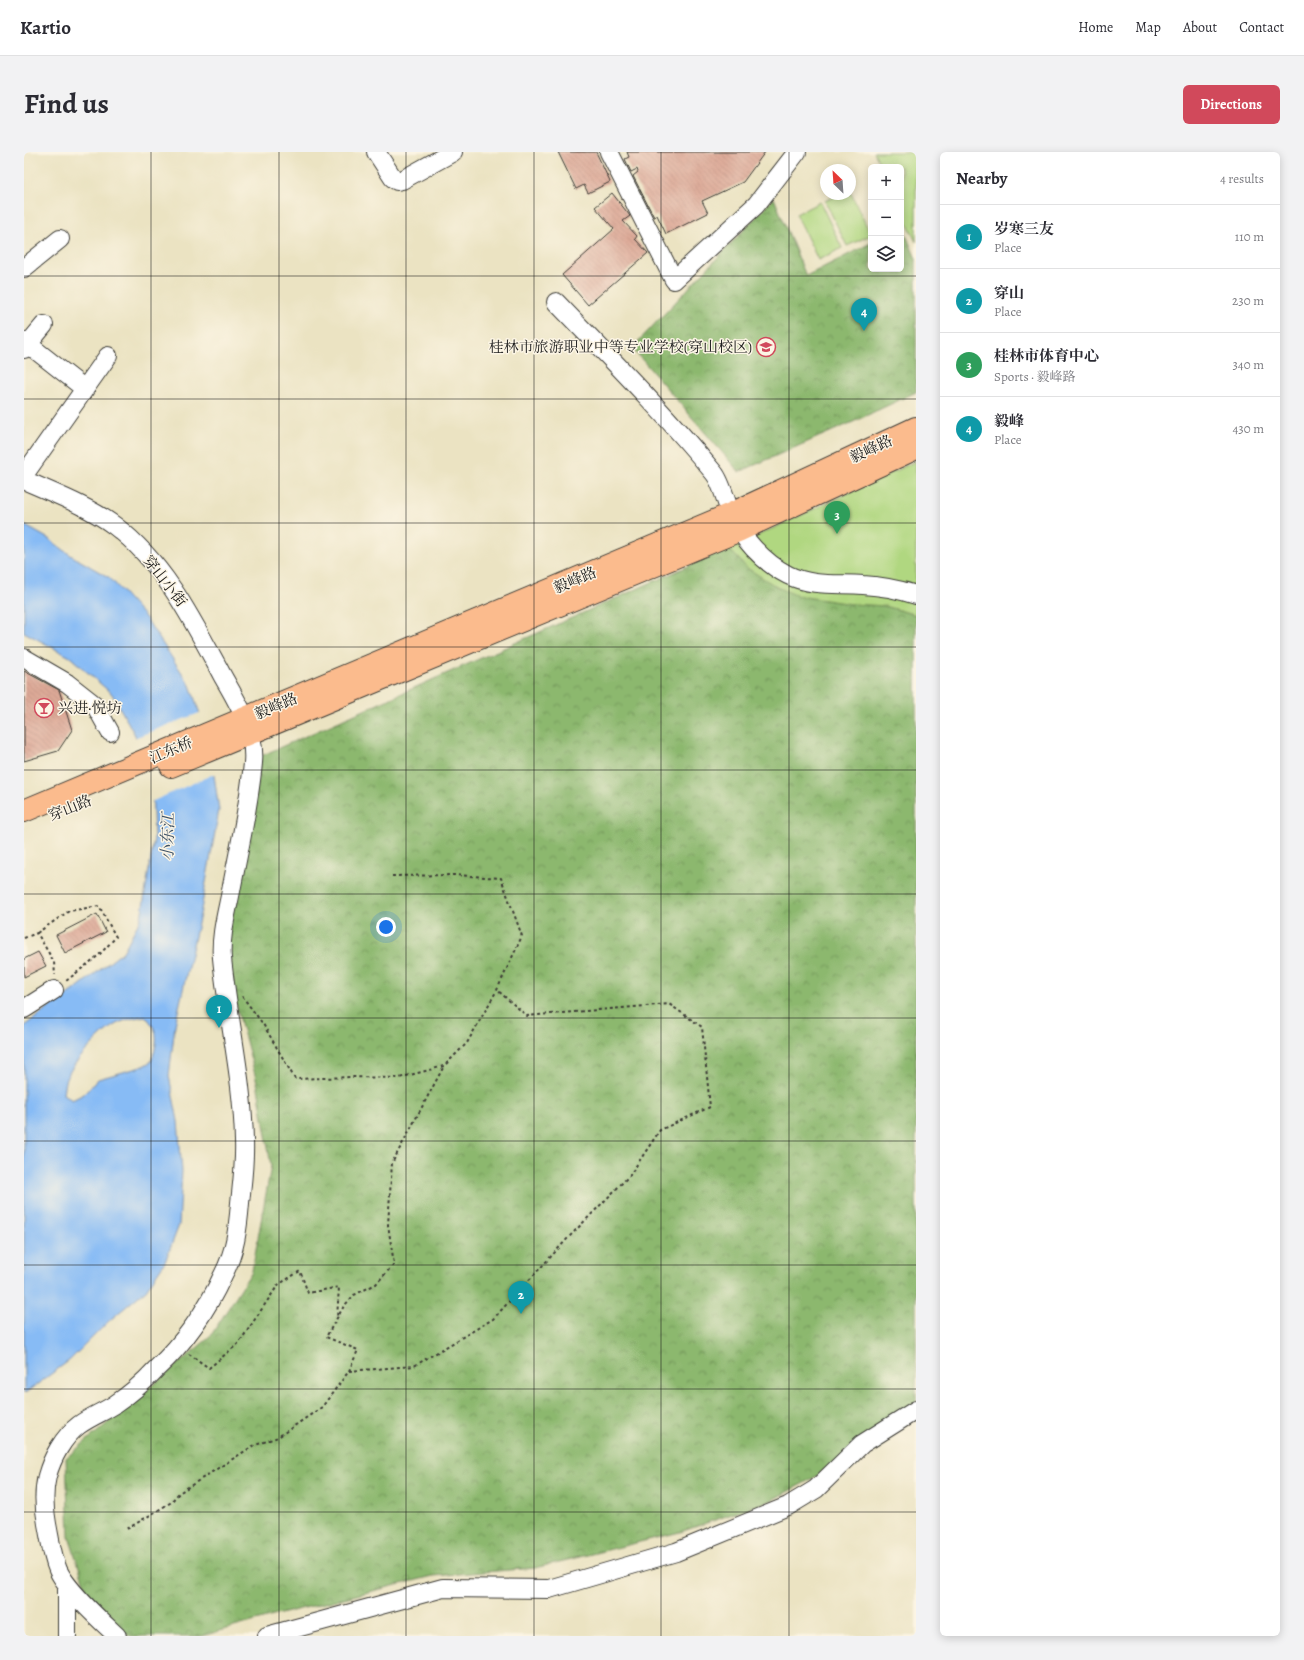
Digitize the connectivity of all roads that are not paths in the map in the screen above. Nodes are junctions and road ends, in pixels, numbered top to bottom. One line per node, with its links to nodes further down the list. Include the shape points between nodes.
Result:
1 (376, 152): 2 (street, via 397,181)
2 (453, 152)
3 (609, 152): 4 (street, via 674,280 756,205)
4 (797, 152)
5 (60, 239): 6 (street)
6 (24, 268)
7 (556, 302): 16 (street, via 624,372 716,474)
8 (44, 325): 9 (street)
9 (25, 345): 11 (street)
10 (108, 356): 11 (street)
11 (85, 389): 14 (street)
12 (916, 428): 16 (main road, 毅峰路)
13 (916, 448): 16 (main road, 毅峰路)
14 (24, 475)
15 (24, 480): 19 (street, 穿山小街, via 114,525 154,564 188,610)
16 (735, 522): 17 (street, via 760,554 787,575 823,584 883,586); 19 (main road, 毅峰路)
17 (912, 592)
18 (24, 658): 20 (street, via 67,683 95,705)
19 (240, 729): 21 (main road, 江东桥); 27 (street, via 254,759 221,952 244,1142 234,1249 225,1272 200,1317 177,1346 156,1369 116,1404 79,1425 69,1434 55,1456 47,1477 44,1506 57,1569)
20 (110, 732)
21 (114, 782): 22 (main road, 穿山路); 23 (main road, 穿山路)
22 (27, 809)
23 (24, 827)
24 (54, 990): 25 (street)
25 (24, 1009)
26 (916, 1410): 30 (street, via 862,1444 816,1489 788,1506 676,1552 549,1589 443,1588)
27 (67, 1584): 28 (street); 29 (street)
28 (67, 1636)
29 (117, 1636)
30 (267, 1636)

